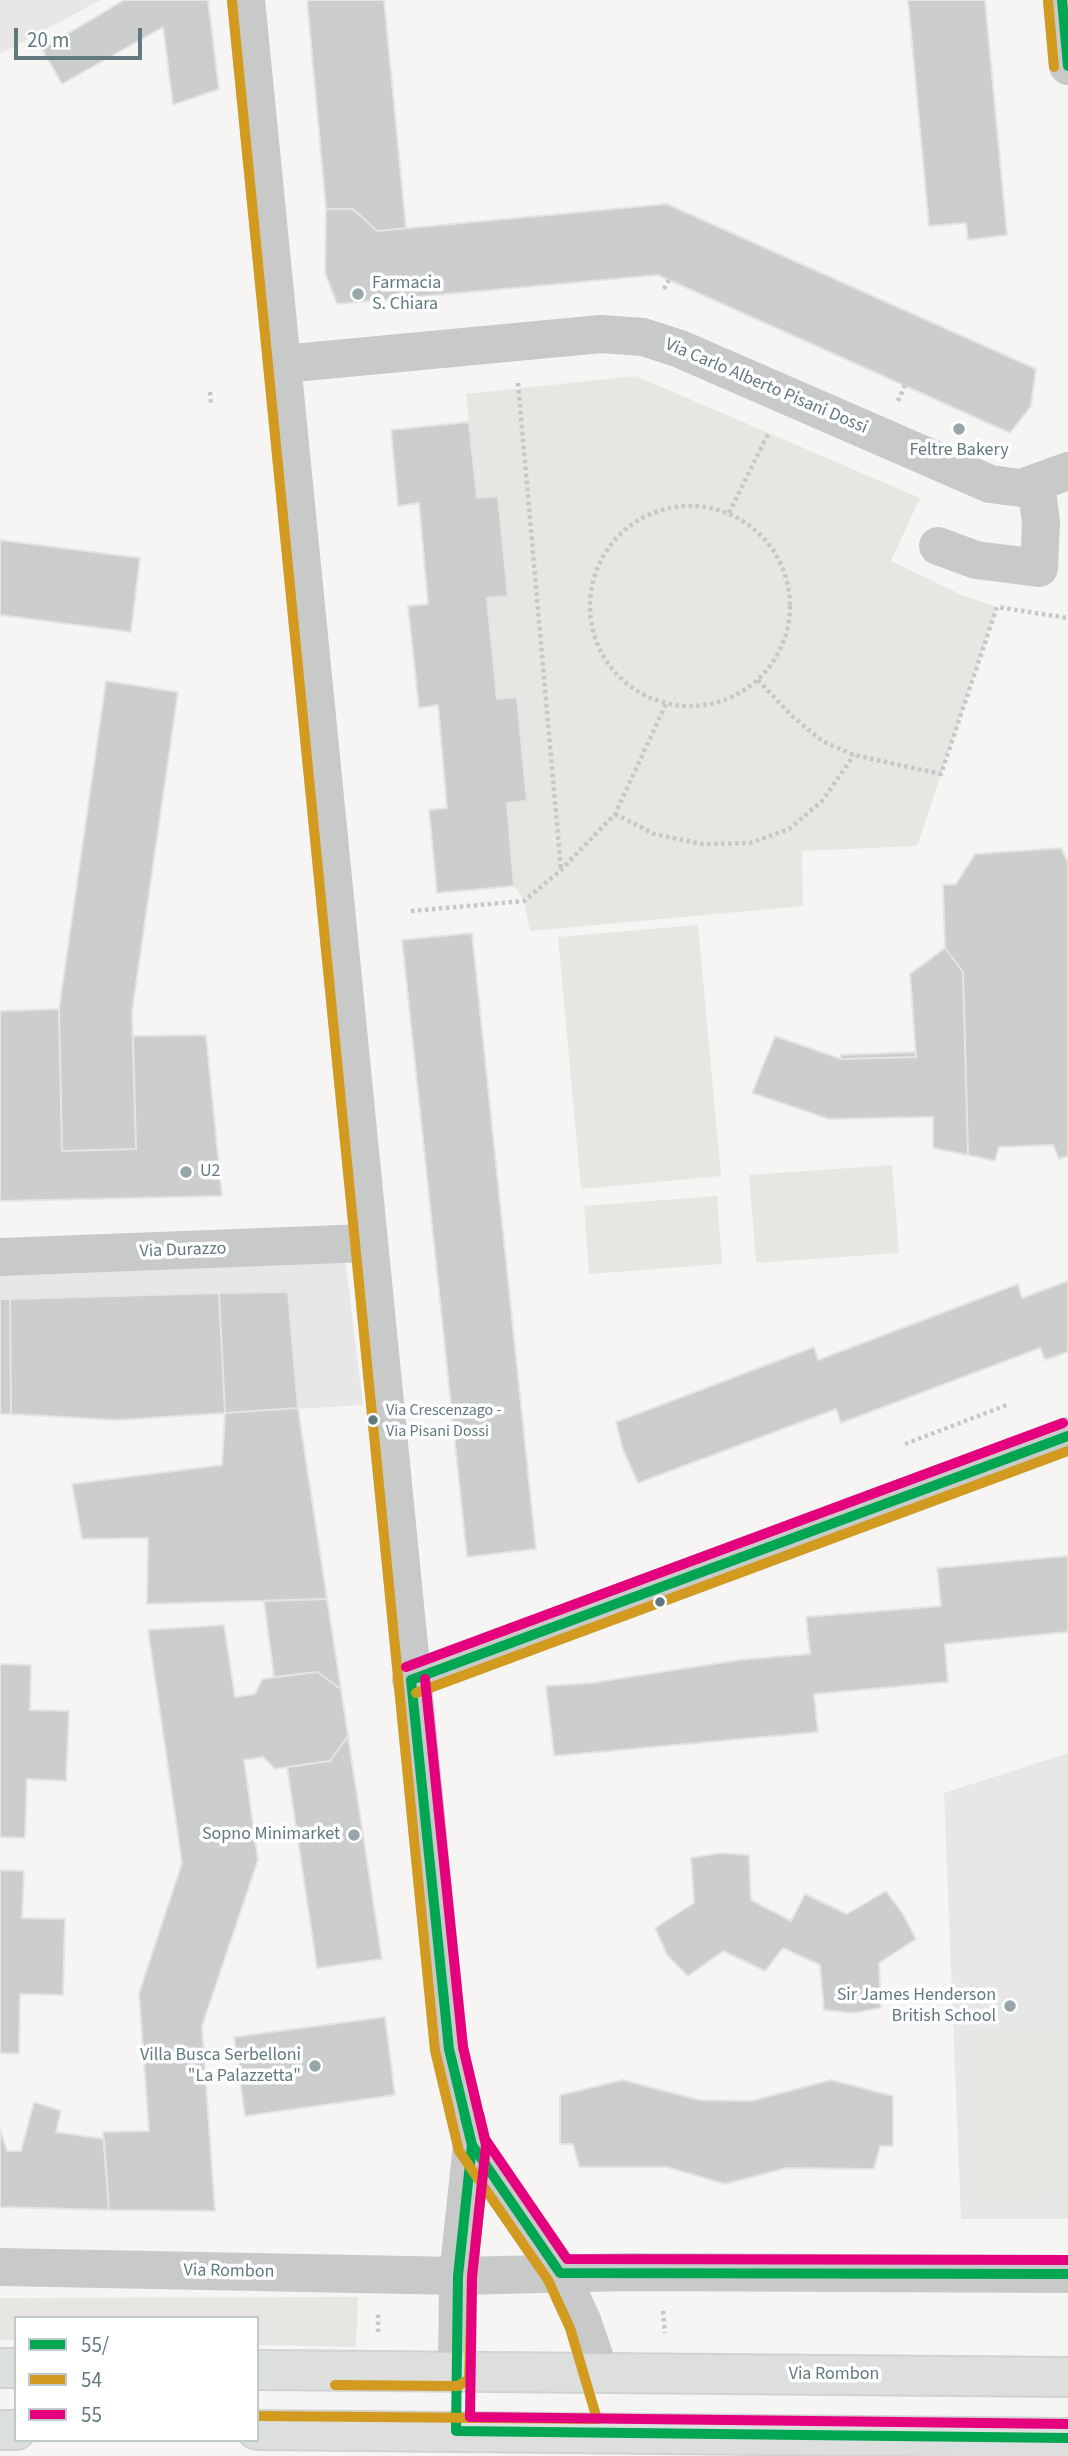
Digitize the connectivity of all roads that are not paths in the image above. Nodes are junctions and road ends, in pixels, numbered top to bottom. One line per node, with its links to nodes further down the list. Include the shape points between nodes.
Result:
1 (246, 0): 4 (street)
2 (1062, 0): 3 (street)
3 (1067, 48)
4 (284, 364): 5 (street, Via Carlo Alberto Pisani Dossi, via 601,334 643,337 990,484 1021,488); 8 (street)
5 (1052, 478): 7 (street, via 1041,522)
6 (938, 546): 7 (street, via 976,560)
7 (1053, 567)
8 (367, 1243): 9 (street, Via Durazzo); 11 (street)
9 (0, 1257)
10 (1068, 1436): 11 (street)
11 (411, 1680): 12 (street, via 449,2049)
12 (472, 2146): 14 (street); 16 (street)
13 (0, 2267): 16 (street, Via Rombon)
14 (559, 2273): 15 (street, Via Rombon); 16 (street, Via Rombon); 19 (street)
15 (1068, 2274)
16 (458, 2276): 18 (street)
17 (259, 2370): 18 (main road, Via Rombon)
18 (457, 2372): 19 (main road, Via Rombon); 22 (main road)
19 (600, 2373): 20 (main road, Via Rombon); 24 (main road)
20 (1068, 2377)
21 (259, 2430): 22 (main road)
22 (456, 2431): 24 (main road)
23 (1068, 2438): 25 (main road)
24 (617, 2444): 25 (main road)
25 (988, 2447)

